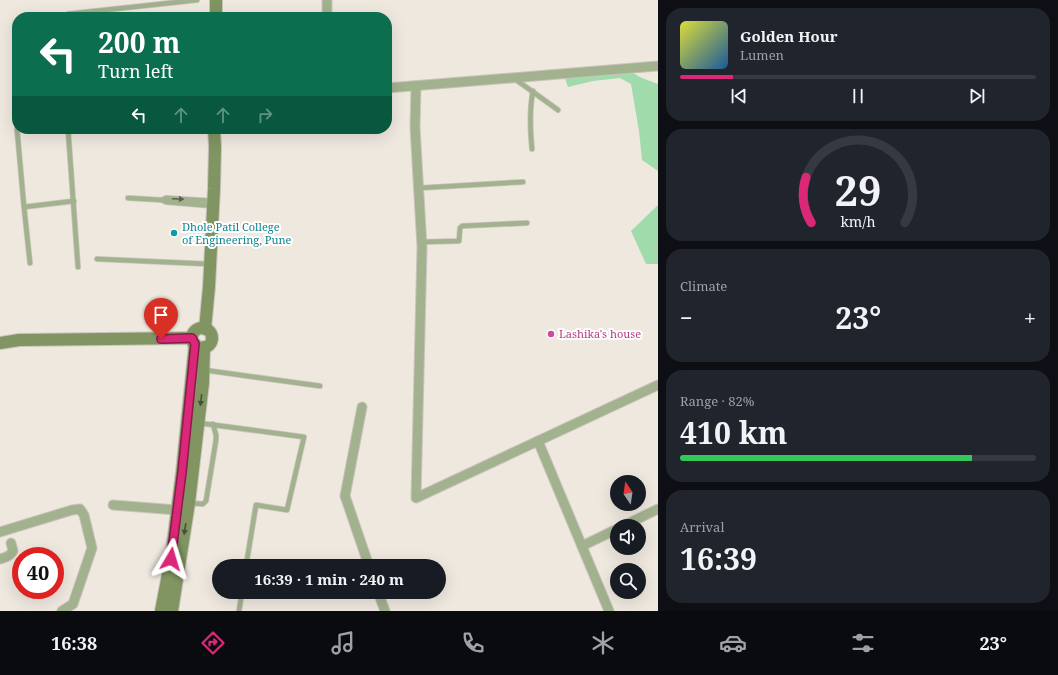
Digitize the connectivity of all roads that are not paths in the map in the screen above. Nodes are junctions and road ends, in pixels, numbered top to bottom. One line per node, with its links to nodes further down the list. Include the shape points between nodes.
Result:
1 (197, 0): 4 (lane)
2 (216, 0): 5 (street)
3 (327, 0): 6 (street)
4 (86, 12)
5 (216, 12)
6 (327, 12)
7 (658, 66): 8 (street)
8 (514, 78): 9 (street); 11 (lane)
9 (416, 86): 10 (street); 18 (street, via 415,127)
10 (392, 88)
11 (533, 91): 12 (lane); 16 (lane, via 530,102)
12 (558, 110)
13 (17, 134): 22 (lane)
14 (68, 134): 20 (lane)
15 (214, 134): 21 (street)
16 (532, 149)
17 (524, 182): 18 (lane)
18 (419, 188): 24 (street)
19 (128, 198): 21 (lane)
20 (74, 201): 22 (lane); 28 (lane)
21 (213, 203): 27 (street)
22 (24, 207): 26 (lane)
23 (527, 222): 24 (lane, via 462,226 459,241)
24 (421, 242): 37 (street, via 416,498)
25 (97, 259): 27 (lane)
26 (30, 263)
27 (209, 264): 30 (street, via 205,329 196,330 192,335)
28 (78, 267)
29 (0, 343): 30 (street, via 19,340)
30 (197, 343): 31 (street); 41 (street)
31 (204, 370): 33 (lane); 35 (street, one-way to 35)
32 (658, 385): 37 (street)
33 (320, 386)
34 (362, 407): 49 (street, via 345,496)
35 (199, 423): 36 (lane); 38 (street)
36 (212, 424): 38 (lane, via 216,440 206,501 202,504); 48 (lane, via 304,437 287,510 256,505)
37 (538, 441): 46 (street)
38 (189, 503): 54 (street, one-way to 54)
39 (113, 505): 41 (street)
40 (658, 509): 42 (street)
41 (177, 510): 53 (street)
42 (638, 519)
43 (0, 532): 52 (street, via 80,509 84,515 92,548 73,604)
44 (610, 532): 46 (street)
45 (11, 543): 47 (street, via 13,551 9,557)
46 (582, 546): 57 (street)
47 (0, 559)
48 (247, 559)
49 (367, 559)
50 (241, 599): 55 (lane)
51 (381, 599): 56 (street)
52 (62, 611)
53 (161, 611)
54 (172, 611)
55 (239, 611)
56 (385, 611)
57 (609, 611)

